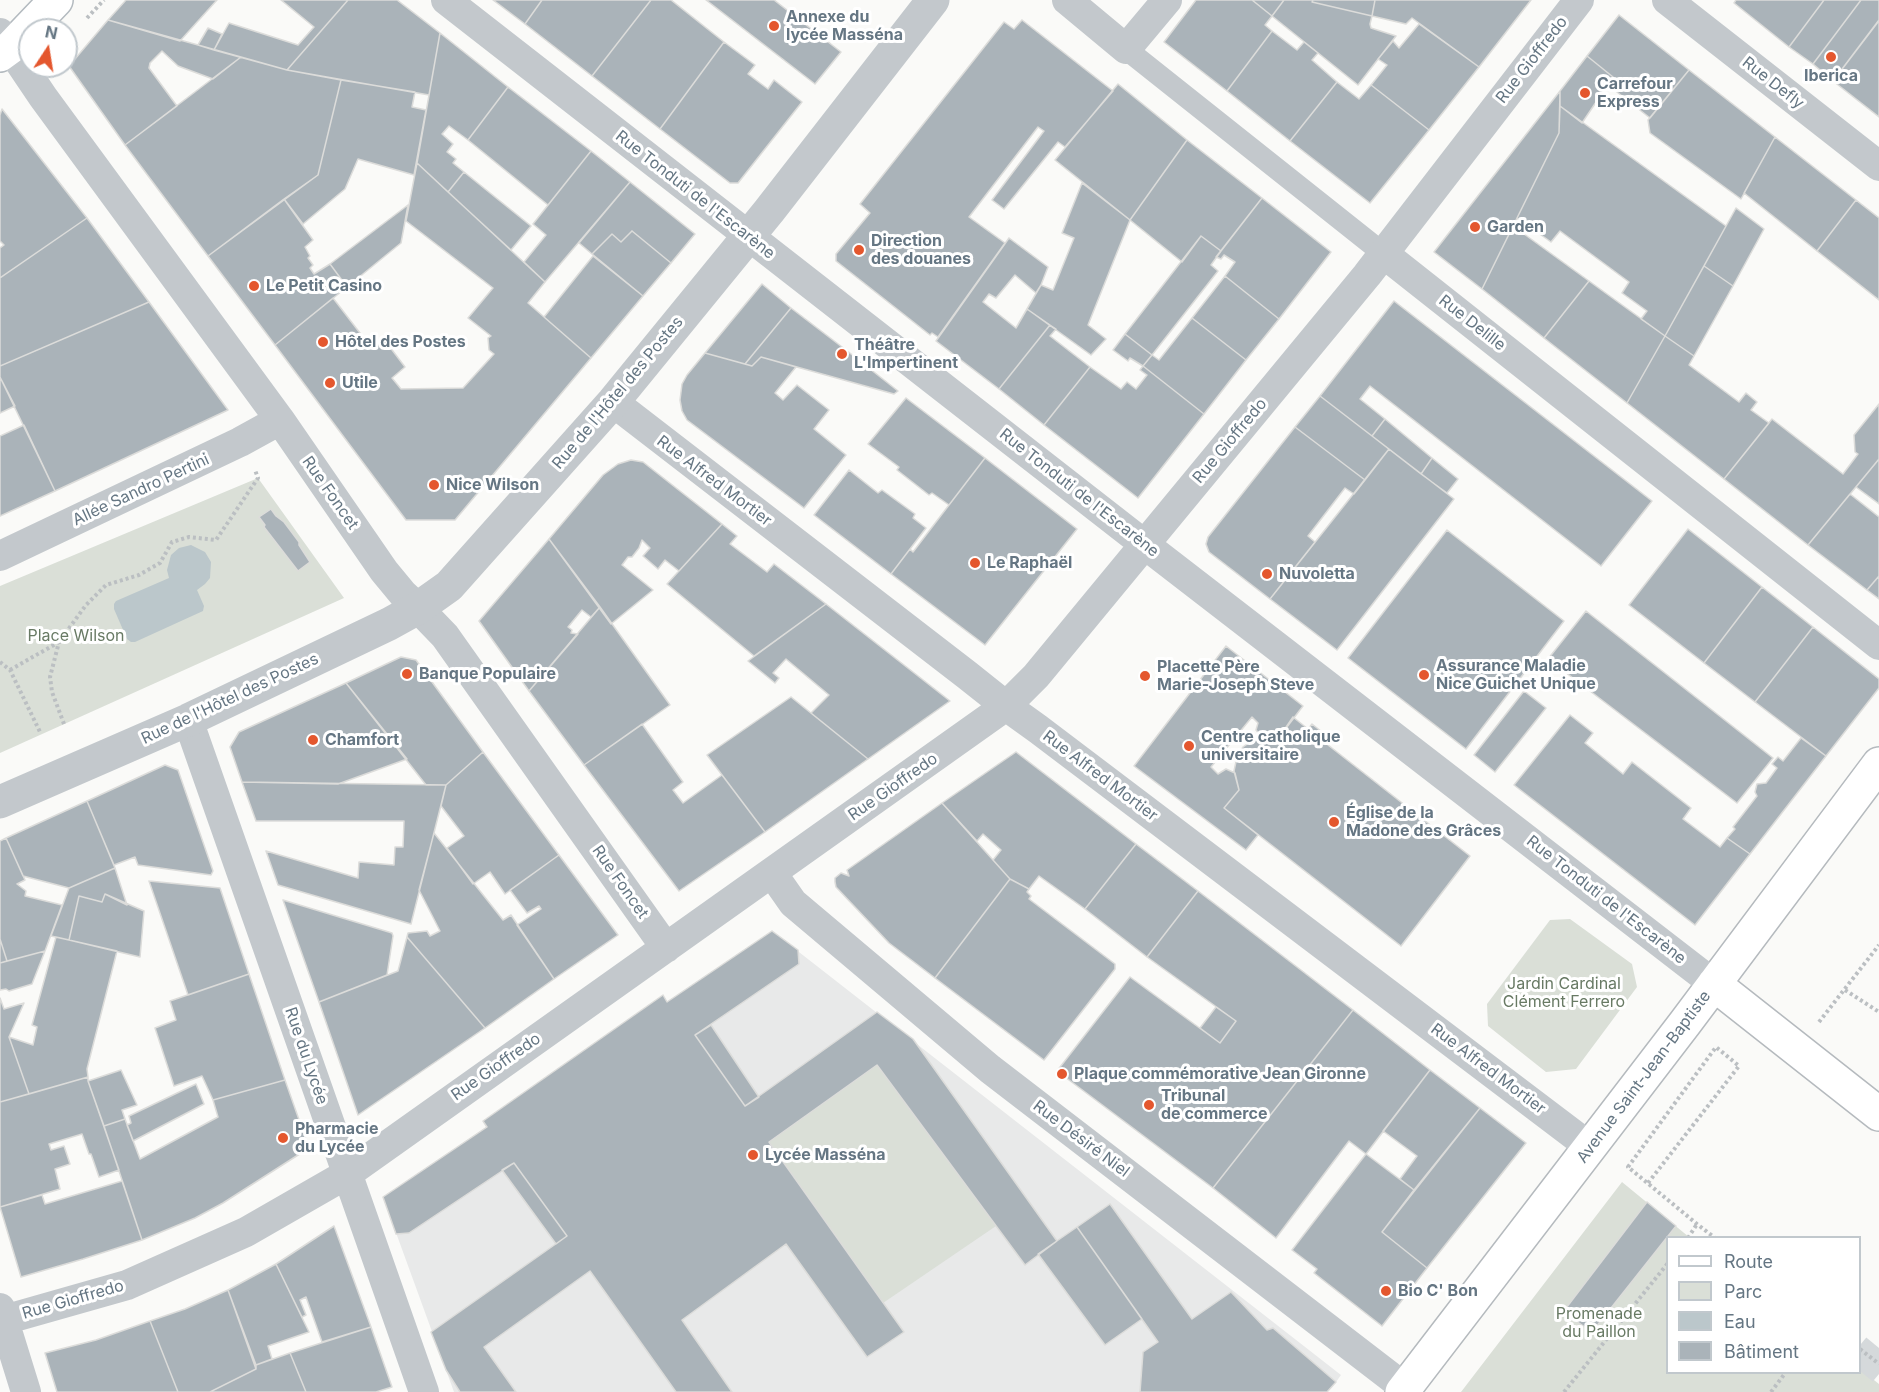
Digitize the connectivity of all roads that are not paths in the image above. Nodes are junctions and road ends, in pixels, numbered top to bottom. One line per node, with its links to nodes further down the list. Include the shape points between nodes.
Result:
1 (56, 0): 8 (main road)
2 (446, 0): 11 (street, Rue Tonduti de l'Escarène)
3 (933, 0): 11 (street, Rue de l'Hôtel des Postes)
4 (1067, 0): 9 (street, Rue Delille)
5 (1167, 0): 9 (street)
6 (1579, 0): 12 (street, Rue Gioffredo)
7 (1666, 0): 10 (street, Rue Defly)
8 (4, 45): 14 (street, Rue Foncet)
9 (1126, 49): 12 (street, Rue Delille)
10 (1879, 166)
11 (748, 236): 13 (street, Rue de l'Hôtel des Postes); 15 (street, Rue Tonduti de l'Escarène)
12 (1384, 254): 15 (street, Rue Gioffredo); 18 (street, Rue Delille)
13 (613, 402): 17 (street, Rue de l'Hôtel des Postes, via 448,586); 19 (street, Rue Alfred Mortier)
14 (280, 420): 16 (street, Allée Sandro Pertini); 17 (street, Rue Foncet, via 384,571)
15 (1144, 544): 19 (street, Rue Gioffredo); 25 (street, Rue Tonduti de l'Escarène)
16 (0, 556)
17 (418, 608): 20 (street, Rue de l'Hôtel des Postes); 24 (street, Rue Foncet, via 445,636)
18 (1879, 645)
19 (1006, 706): 23 (street, Rue Gioffredo); 27 (street, Rue Alfred Mortier)
20 (188, 720): 22 (street, Rue de l'Hôtel des Postes); 28 (street, Rue du Lycée)
21 (1879, 764): 25 (main road, Avenue Saint-Jean-Baptiste)
22 (0, 802)
23 (772, 873): 24 (street, Rue Gioffredo); 30 (street, Rue Désiré Niel, via 793,903 990,1069)
24 (666, 948): 28 (street, Rue Gioffredo)
25 (1714, 984): 26 (main road); 27 (main road, Avenue Saint-Jean-Baptiste)
26 (1879, 1114)
27 (1590, 1147): 30 (main road, Avenue Saint-Jean-Baptiste)
28 (347, 1174): 29 (street, Rue Gioffredo, via 246,1232 128,1285); 32 (street, Rue du Lycée)
29 (1, 1316): 31 (street)
30 (1404, 1390)
31 (26, 1392)
32 (424, 1392)

